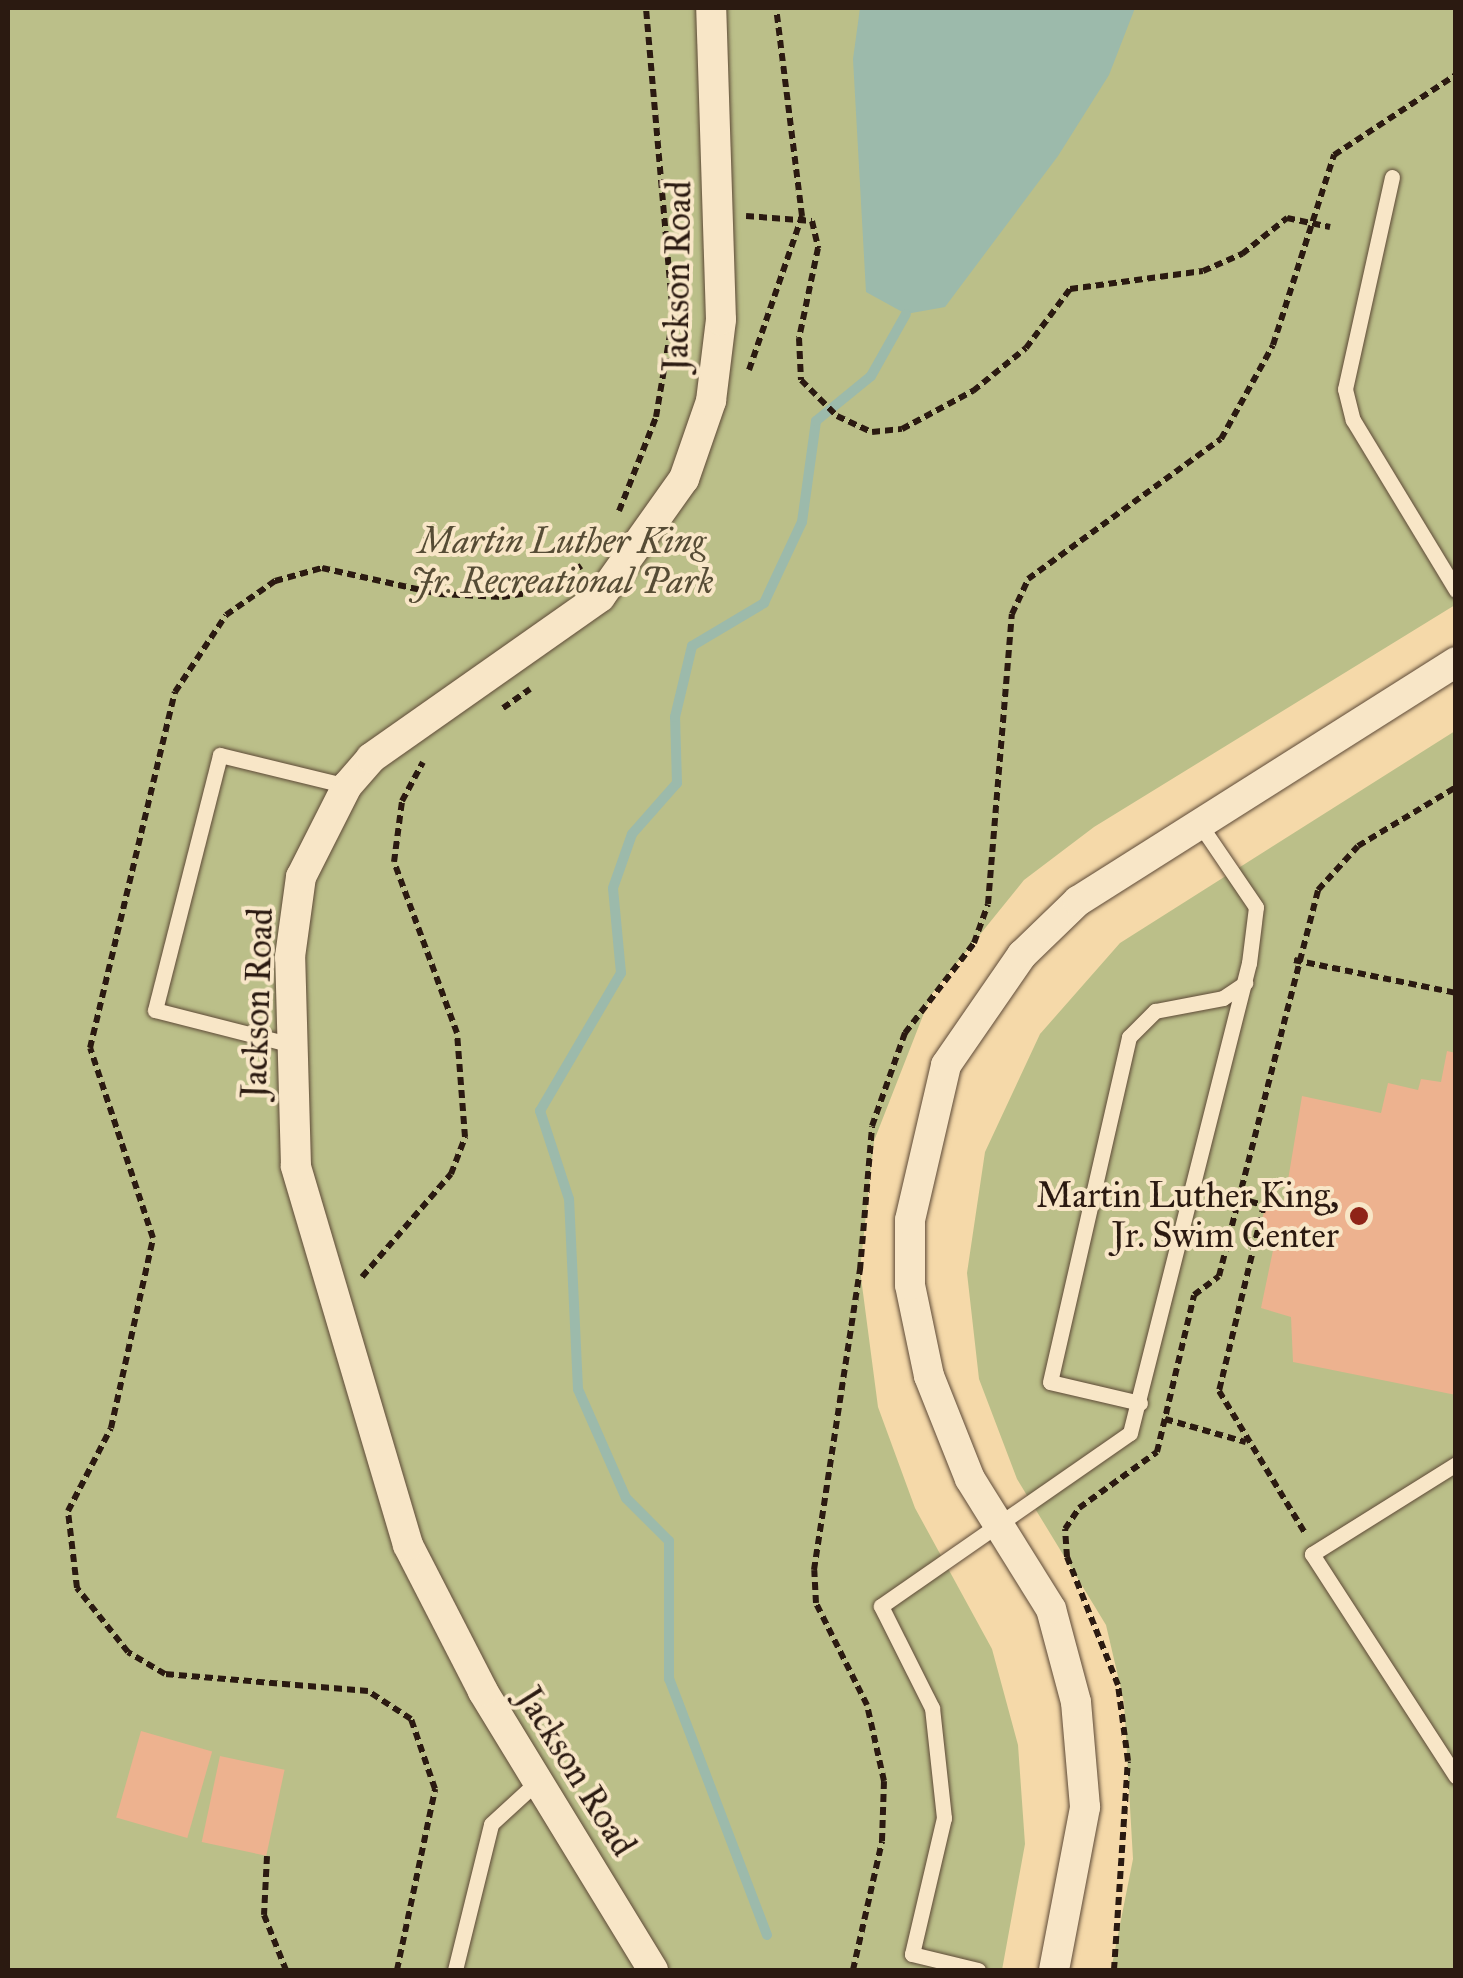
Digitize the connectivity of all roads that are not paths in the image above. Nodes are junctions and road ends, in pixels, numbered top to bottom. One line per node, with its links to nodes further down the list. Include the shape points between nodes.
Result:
1 (711, 8): 5 (street, Jackson Road, via 720,217 711,401 684,479 643,546 553,638 430,714)
2 (1392, 177): 3 (lane, via 1344,389 1353,420)
3 (1456, 590)
4 (1456, 662): 6 (street)
5 (347, 786): 8 (street, Jackson Road, via 301,877); 8 (lane, via 220,754 155,1010)
6 (1197, 820): 7 (lane, via 1256,907); 11 (street, via 1078,902 1022,955 946,1065 910,1220 910,1284 930,1376)
7 (1245, 984): 9 (lane); 9 (lane, via 1223,998 1155,1011 1129,1036 1050,1382)
8 (288, 1044): 13 (street, Jackson Road, via 296,1166 317,1256 408,1545)
9 (1140, 1403): 11 (lane, via 1130,1434)
10 (1456, 1464): 12 (lane, via 1312,1554)
11 (996, 1520): 16 (lane, via 881,1606 932,1708 944,1818 912,1954); 17 (street, via 1051,1609 1076,1702 1085,1807)
12 (1456, 1777)
13 (538, 1781): 14 (lane, via 491,1824); 15 (street, Jackson Road)
14 (455, 1970)
15 (653, 1970)
16 (978, 1970)
17 (1054, 1970)

